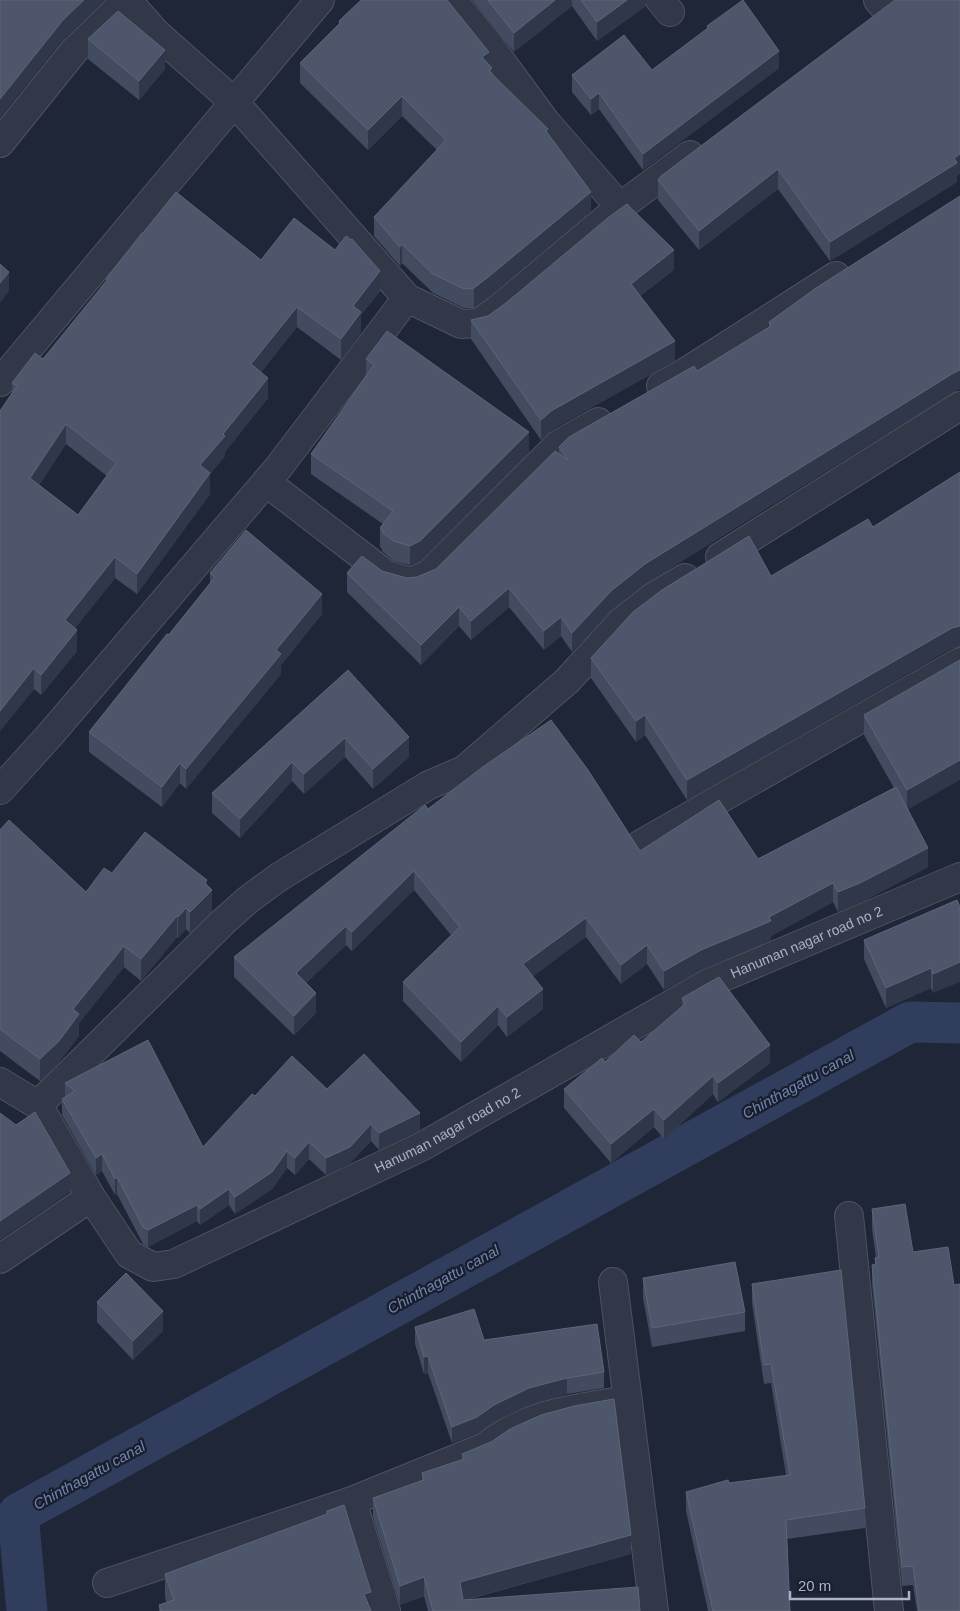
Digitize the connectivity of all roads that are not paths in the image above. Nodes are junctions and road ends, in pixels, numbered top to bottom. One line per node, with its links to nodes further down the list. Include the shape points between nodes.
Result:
1 (127, 0): 6 (street, via 156,33); 7 (street, via 74,51)
2 (320, 0): 6 (street)
3 (452, 0): 9 (street, via 545,121)
4 (886, 3): 5 (street)
5 (862, 26)
6 (235, 103): 11 (street); 12 (street)
7 (0, 143)
8 (706, 143): 9 (street)
9 (620, 207): 11 (street, via 479,323 461,324)
10 (860, 261): 13 (street)
11 (407, 298): 16 (street)
12 (0, 382)
13 (643, 396)
14 (960, 406): 22 (street, via 653,597 622,621 567,681 464,770 429,785 279,877 249,899)
15 (618, 410): 16 (street, via 559,444 429,574 411,582 387,575)
16 (266, 482): 18 (street)
17 (960, 662): 19 (street)
18 (0, 790)
19 (641, 844)
20 (960, 877): 23 (street, Hanuman nagar road no 2, via 707,984 421,1147 174,1264 153,1267 129,1254)
21 (0, 1082): 22 (street, Hanuman nagar road no 2)
22 (38, 1105): 23 (street, Hanuman nagar road no 2)
23 (91, 1197): 25 (street)
24 (849, 1216): 32 (street)
25 (0, 1259)
26 (613, 1282): 27 (street)
27 (627, 1400): 28 (street, via 544,1415 501,1434 485,1447); 31 (street)
28 (352, 1501): 29 (street); 30 (street)
29 (107, 1583)
30 (386, 1611)
31 (654, 1611)
32 (889, 1611)

